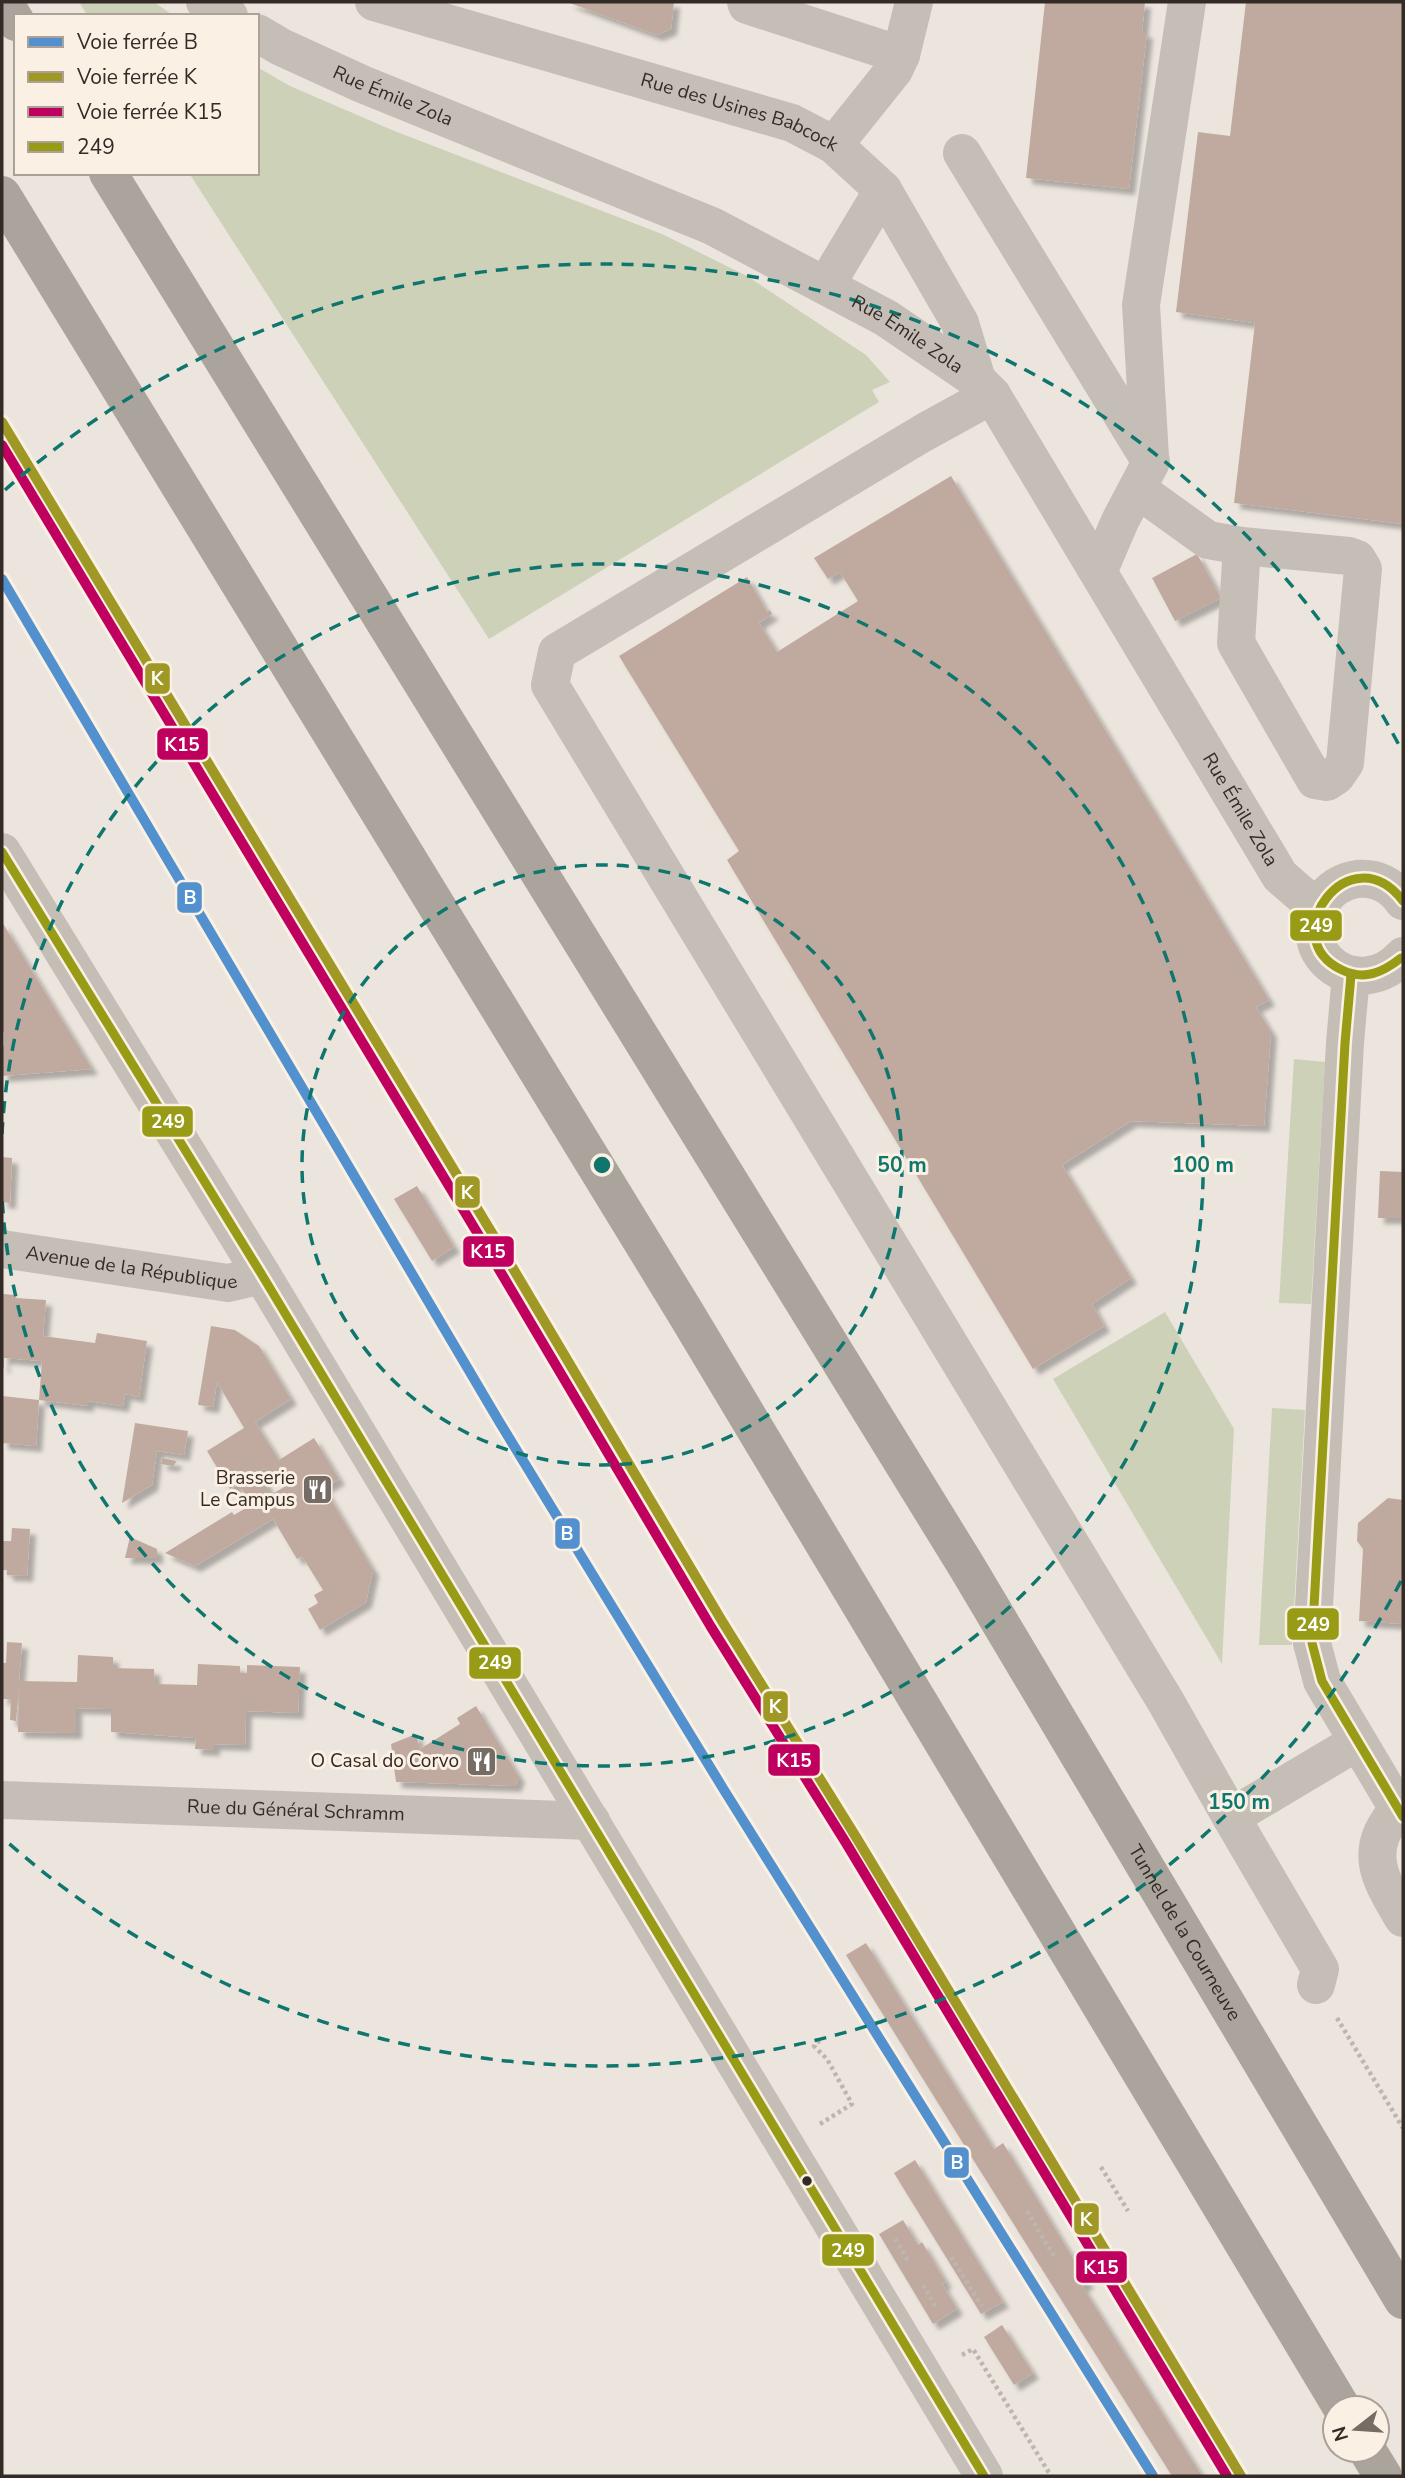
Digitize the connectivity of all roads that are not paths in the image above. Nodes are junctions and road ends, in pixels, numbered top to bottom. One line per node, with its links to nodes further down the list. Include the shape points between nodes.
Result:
1 (4, 2): 8 (highway)
2 (205, 2): 7 (street)
3 (374, 2): 11 (street, Rue des Usines Babcock, via 792,123)
4 (746, 2): 10 (street)
5 (914, 2): 10 (street)
6 (1187, 2): 18 (street, via 1141,305)
7 (226, 14)
8 (14, 19)
9 (259, 34): 16 (street, Rue Émile Zola, via 362,84 712,226)
10 (901, 55): 11 (street)
11 (834, 145): 14 (street, Rue des Usines Babcock)
12 (962, 153): 18 (street)
13 (109, 175): 35 (highway, Tunnel de la Courneuve, via 967,1567)
14 (883, 190): 16 (street); 17 (street, Rue des Usines Babcock, via 960,323)
15 (2, 195): 36 (highway, via 685,1312)
16 (826, 285): 17 (street, Rue Émile Zola, via 886,318)
17 (985, 387): 20 (street, Rue Émile Zola); 31 (street, via 911,440 557,652 550,685 1166,1702)
18 (1144, 475): 19 (street, via 1208,540); 20 (street)
19 (1242, 546): 19 (street, via 1349,556 1363,569 1345,764 1327,782 1315,780 1236,643)
20 (1099, 570): 23 (street, Rue Émile Zola, via 1280,876)
21 (2, 852): 27 (street)
22 (1399, 883): 23 (street, via 1349,880 1325,896)
23 (1318, 909): 25 (street, via 1314,926 1323,957)
24 (1403, 956): 25 (street, via 1381,974)
25 (1351, 975): 28 (street, via 1312,1643 1322,1681)
26 (2, 1249): 27 (street, Avenue de la République, via 228,1283)
27 (262, 1275): 32 (street)
28 (1357, 1742): 30 (street); 31 (street)
29 (2, 1800): 32 (street, Rue du Général Schramm)
30 (1401, 1812): 33 (street, via 1381,1836 1376,1860)
31 (1231, 1818): 34 (street, via 1320,1969)
32 (591, 1821): 37 (street)
33 (1403, 1919)
34 (1317, 1985)
35 (1403, 2300)
36 (1334, 2394)
37 (984, 2476)

